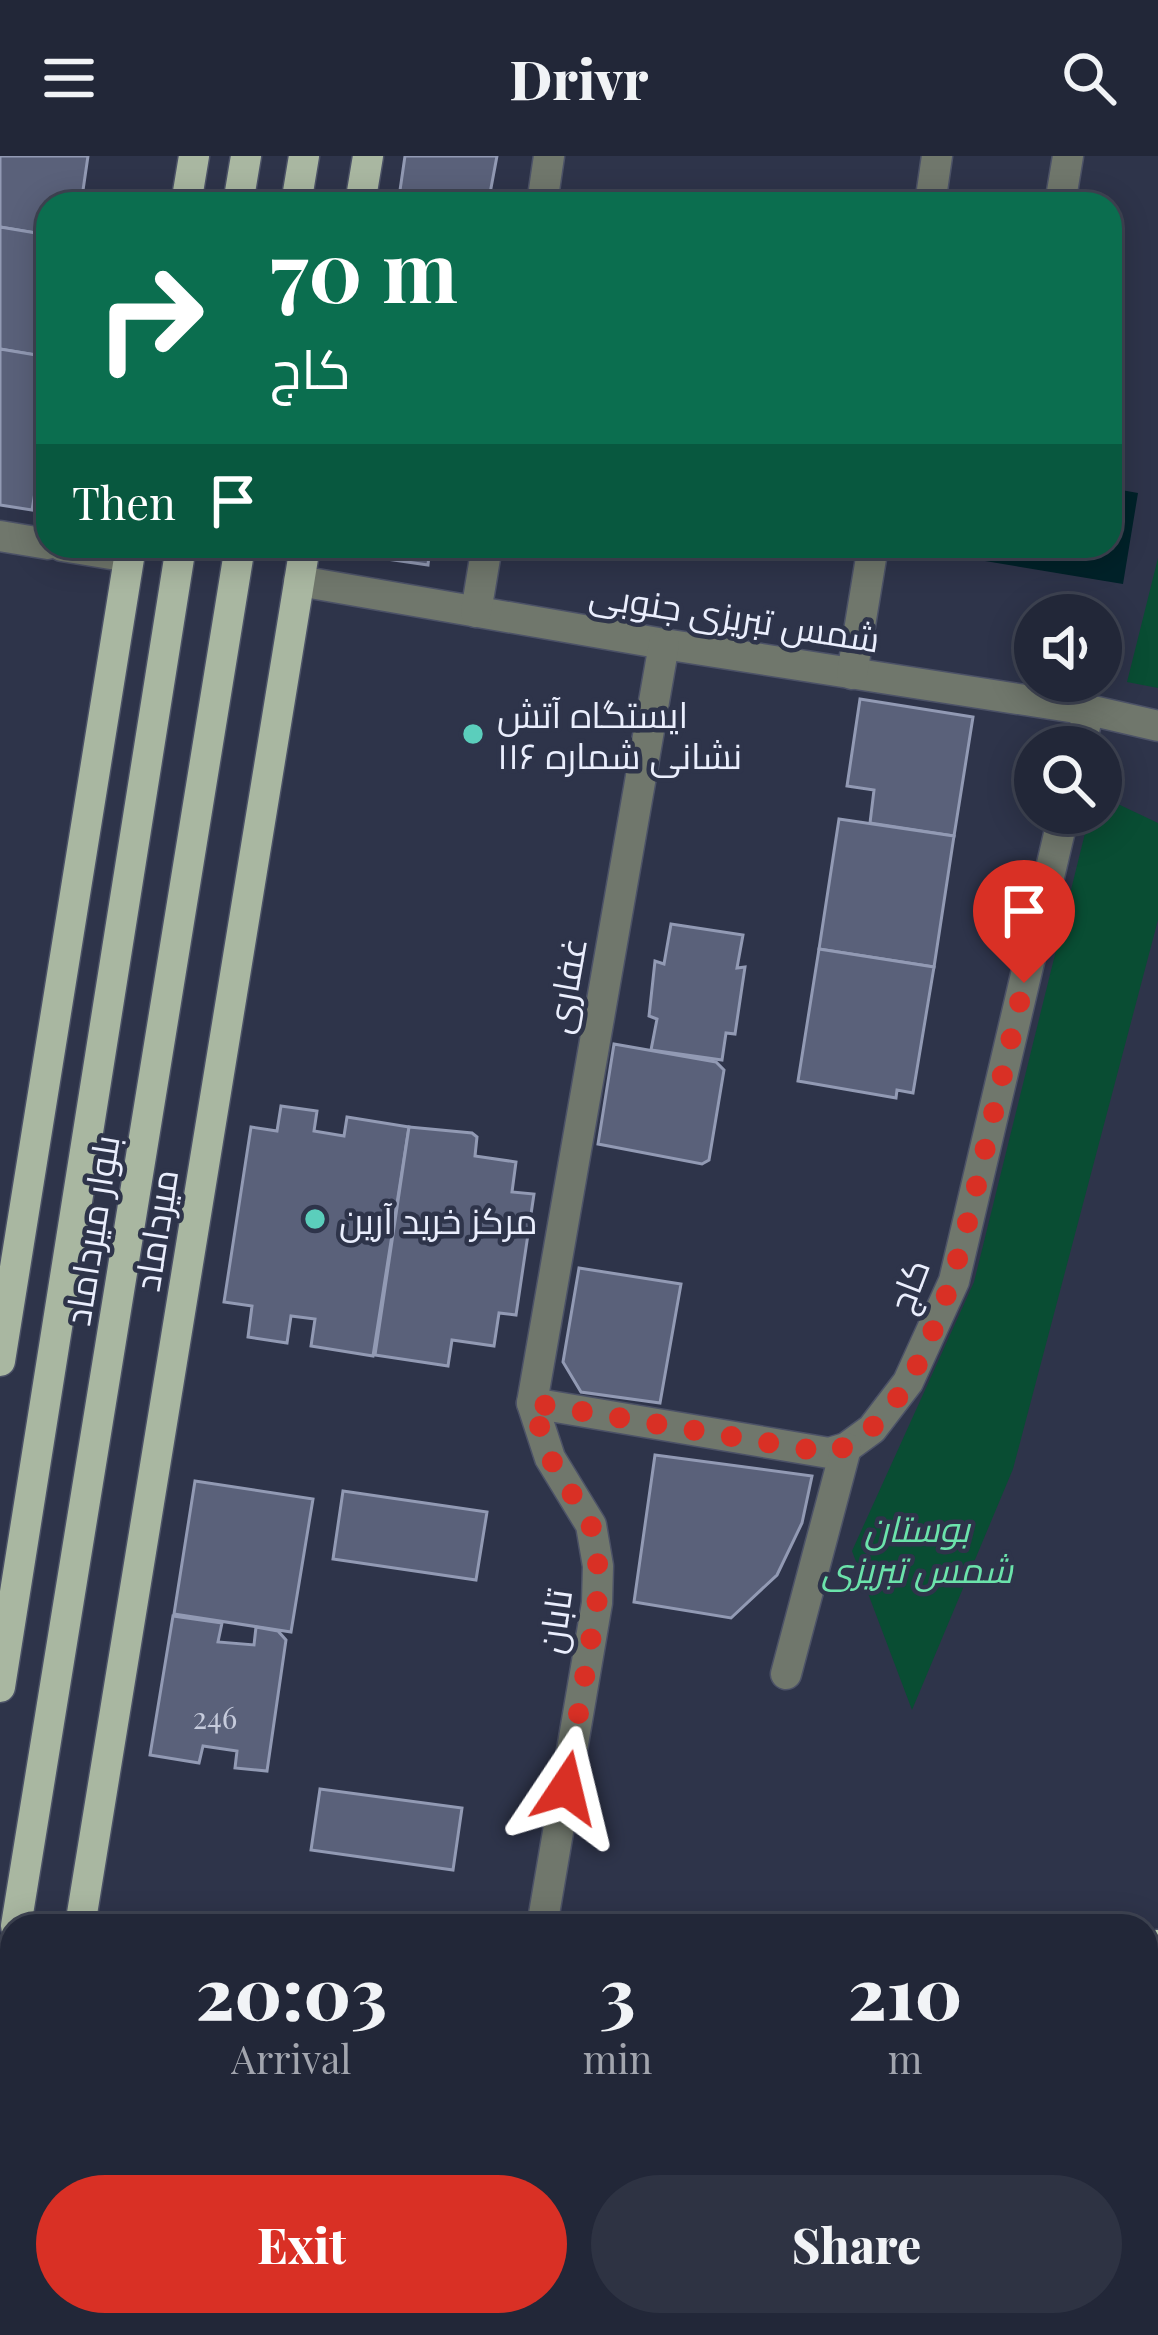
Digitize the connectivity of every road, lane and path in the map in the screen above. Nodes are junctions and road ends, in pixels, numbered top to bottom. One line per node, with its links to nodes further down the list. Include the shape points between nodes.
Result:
1 (194, 156): 8 (main road)
2 (246, 156): 9 (main road)
3 (304, 156): 10 (main road)
4 (368, 156): 11 (main road)
5 (549, 156): 12 (street)
6 (938, 156): 13 (street)
7 (1068, 156): 14 (street)
8 (189, 192)
9 (240, 192)
10 (298, 192)
11 (363, 192)
12 (544, 192)
13 (932, 192)
14 (1062, 192)
15 (0, 536): 16 (street)
16 (36, 542)
17 (129, 558): 32 (main road)
18 (179, 558): 36 (main road, بلوار میرداماد)
19 (238, 558): 37 (main road, بلوار میرداماد)
20 (303, 558): 23 (main road, میرداماد)
21 (485, 558): 24 (street)
22 (871, 558): 26 (street)
23 (299, 581): 24 (street, شمس تبریزی جنوبی); 40 (main road, میرداماد)
24 (476, 612): 25 (street, شمس تبریزی جنوبی)
25 (664, 644): 26 (street, شمس تبریزی جنوبی); 31 (street, غفارى)
26 (852, 674): 27 (street, شمس تبریزی جنوبی)
27 (1089, 710): 28 (street); 29 (street, شمس تبریزی جنوبی)
28 (1085, 726)
29 (1158, 726)
30 (1059, 834): 34 (street, کاج, via 954,1281 908,1382)
31 (541, 1339): 33 (street, تابان)
32 (0, 1361)
33 (532, 1403): 34 (street, via 829,1453); 41 (street, تابان, via 550,1458 591,1525 598,1566)
34 (846, 1448): 35 (street)
35 (786, 1674)
36 (0, 1687)
37 (24, 1876): 38 (main road, بلوار میرداماد); 39 (main road)
38 (18, 1914)
39 (27, 1914)
40 (82, 1914)
41 (544, 1914)

